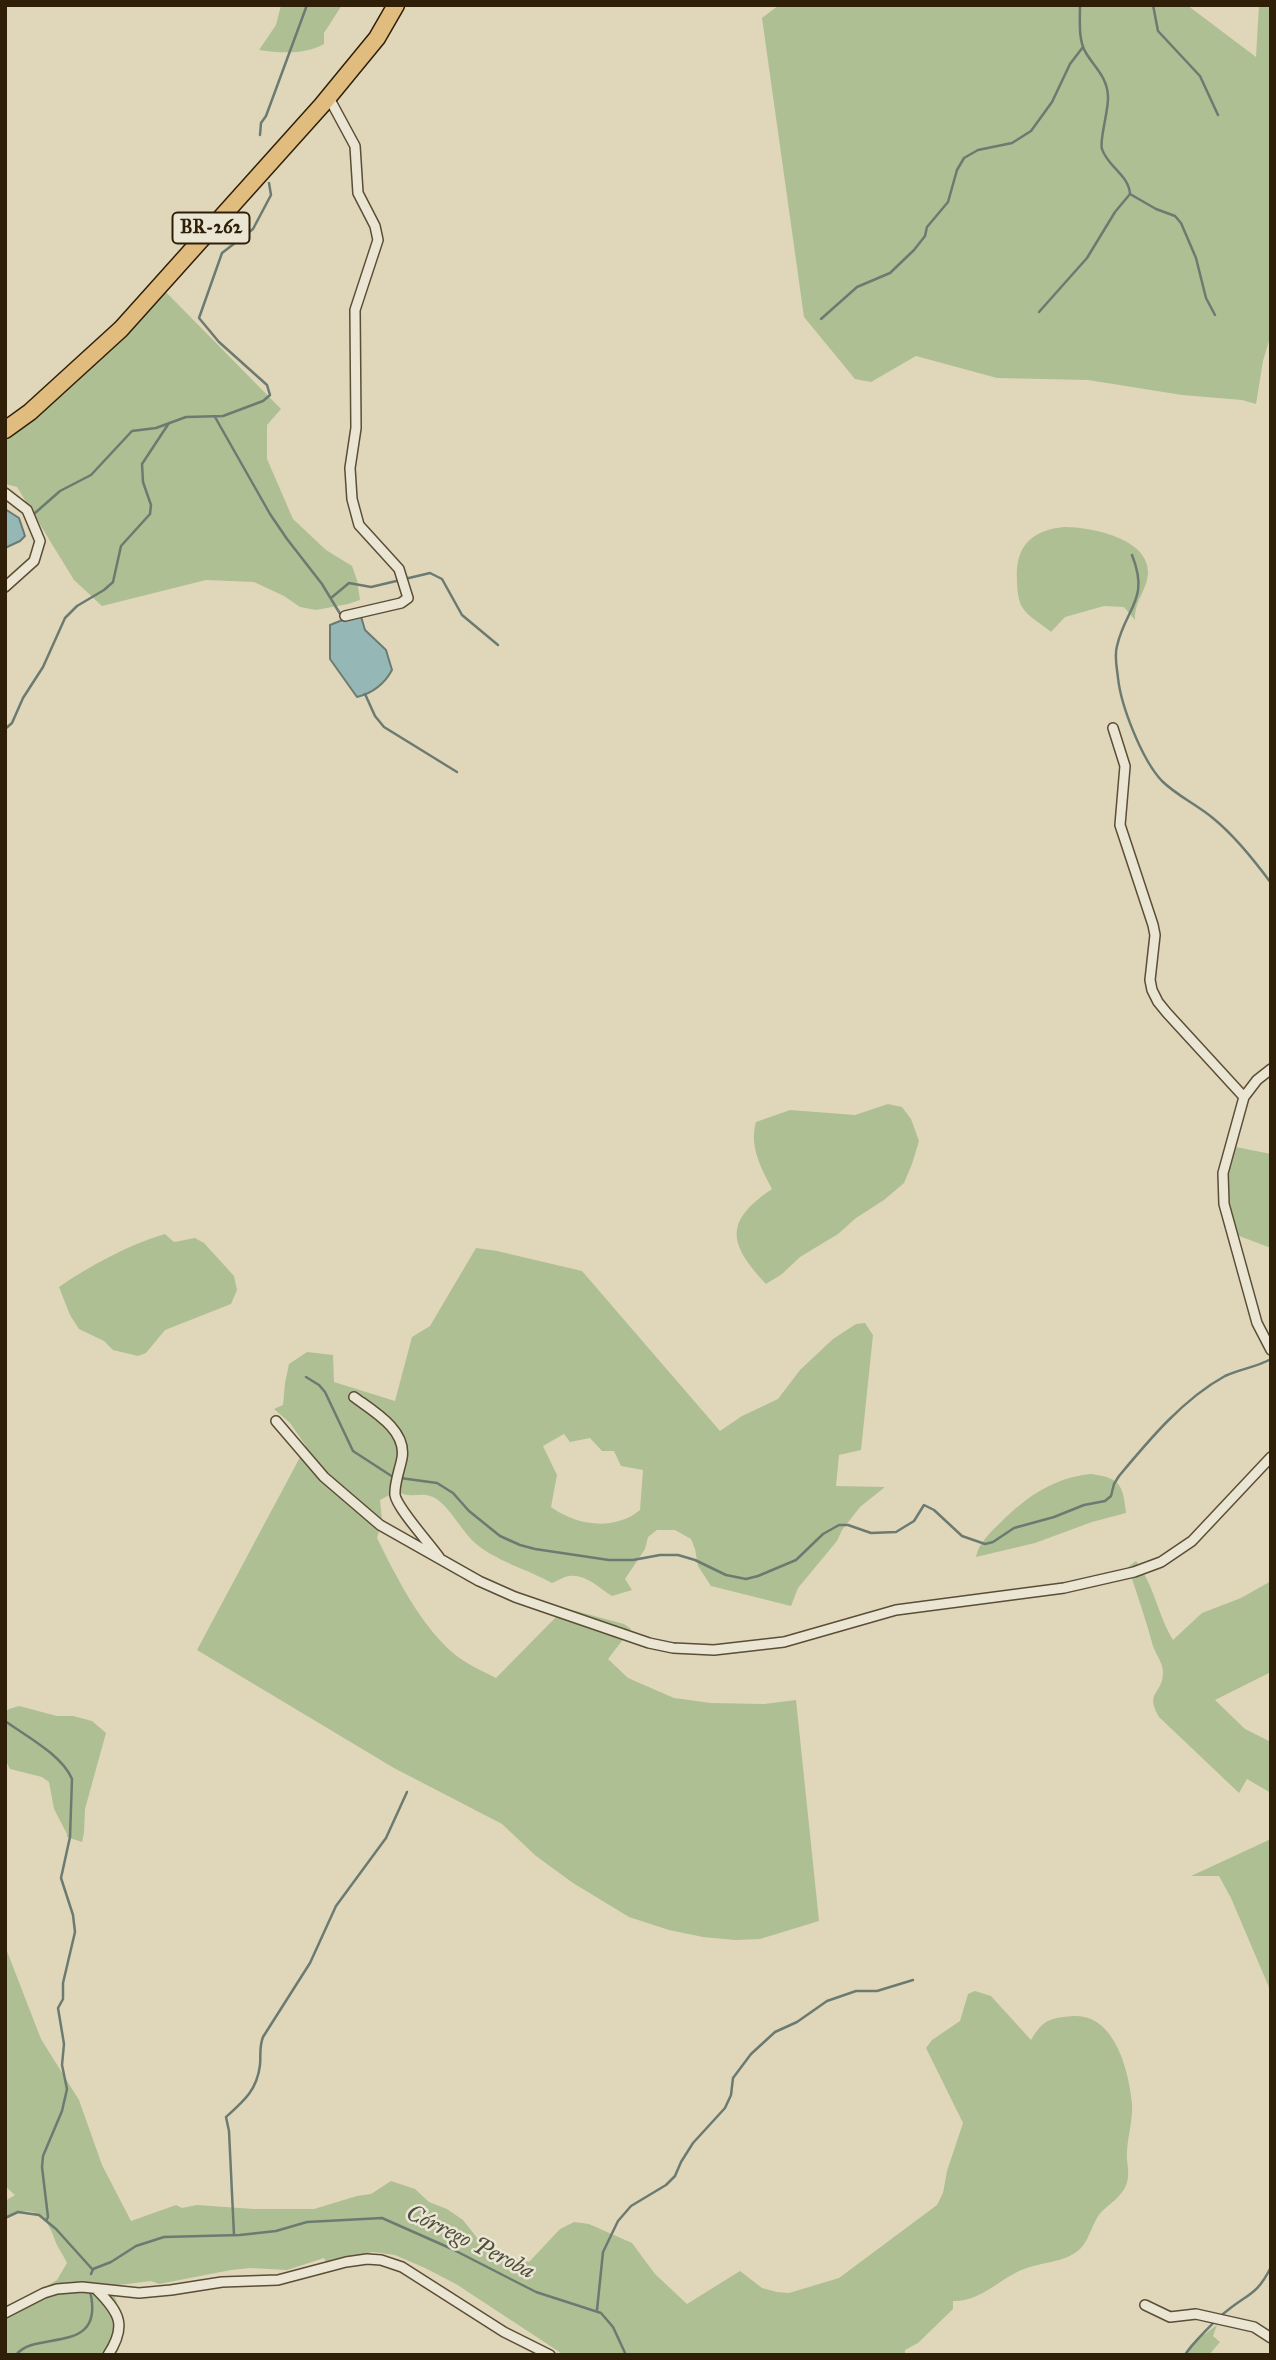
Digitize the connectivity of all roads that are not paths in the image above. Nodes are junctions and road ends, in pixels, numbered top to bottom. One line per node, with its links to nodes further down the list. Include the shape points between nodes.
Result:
1 (396, 5): 2 (highway, BR-262, via 377,38)
2 (328, 96): 3 (highway, BR-262, via 121,329); 6 (street, via 355,146 358,193 378,240 355,310 356,428 350,488 359,525 397,566 408,598)
3 (5, 430)
4 (5, 493): 5 (street, via 27,510 40,541 34,561)
5 (5, 587)
6 (345, 616)
7 (1113, 728): 9 (street, via 1125,766 1120,825 1155,935 1152,990 1162,1007)
8 (1271, 1069): 9 (street)
9 (1244, 1097): 10 (street, via 1223,1173 1224,1204 1257,1323)
10 (1271, 1350)
11 (355, 1396): 14 (street, via 398,1435 403,1452 396,1496)
12 (276, 1421): 14 (street, via 324,1477 380,1525)
13 (1271, 1457): 14 (street, via 1192,1541 1161,1562 1064,1588 897,1610 771,1644 713,1650 649,1643 515,1597)
14 (443, 1561)
15 (97, 2290): 17 (street, via 57,2289); 19 (street, via 111,2304 120,2325); 20 (street, via 139,2293 278,2280 346,2262 381,2260 402,2267 504,2332)
16 (1145, 2305): 18 (street, via 1170,2318 1196,2314 1254,2327)
17 (5, 2313)
18 (1271, 2338)
19 (108, 2355)
20 (550, 2355)

